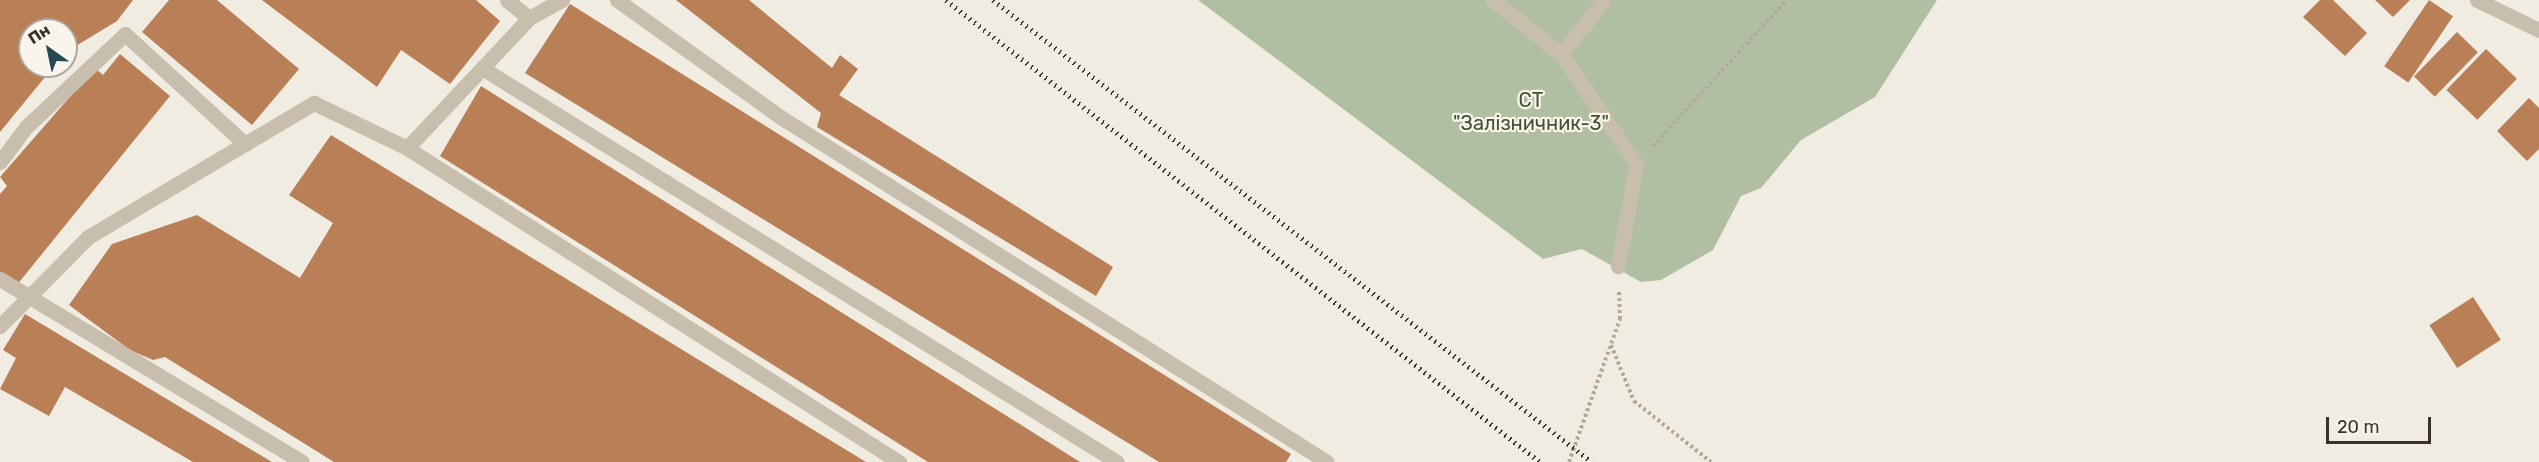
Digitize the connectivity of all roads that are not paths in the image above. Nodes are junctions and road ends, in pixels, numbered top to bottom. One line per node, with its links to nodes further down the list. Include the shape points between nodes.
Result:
1 (507, 0): 7 (street)
2 (562, 0): 7 (street)
3 (617, 0): 21 (street, via 782,118)
4 (1493, 0): 9 (street)
5 (1604, 0): 9 (street)
6 (2477, 0): 8 (street)
7 (529, 18): 10 (street)
8 (2539, 30)
9 (1561, 54): 14 (street, via 1636,165)
10 (482, 68): 12 (street); 20 (street)
11 (245, 144): 12 (street, via 314,103); 13 (street, via 125,34 26,126); 16 (street, via 88,237)
12 (407, 148): 19 (street)
13 (0, 162)
14 (1617, 266)
15 (0, 279): 16 (street)
16 (26, 295): 17 (street); 18 (street)
17 (0, 326)
18 (302, 462)
19 (899, 462)
20 (1116, 462)
21 (1328, 462)

